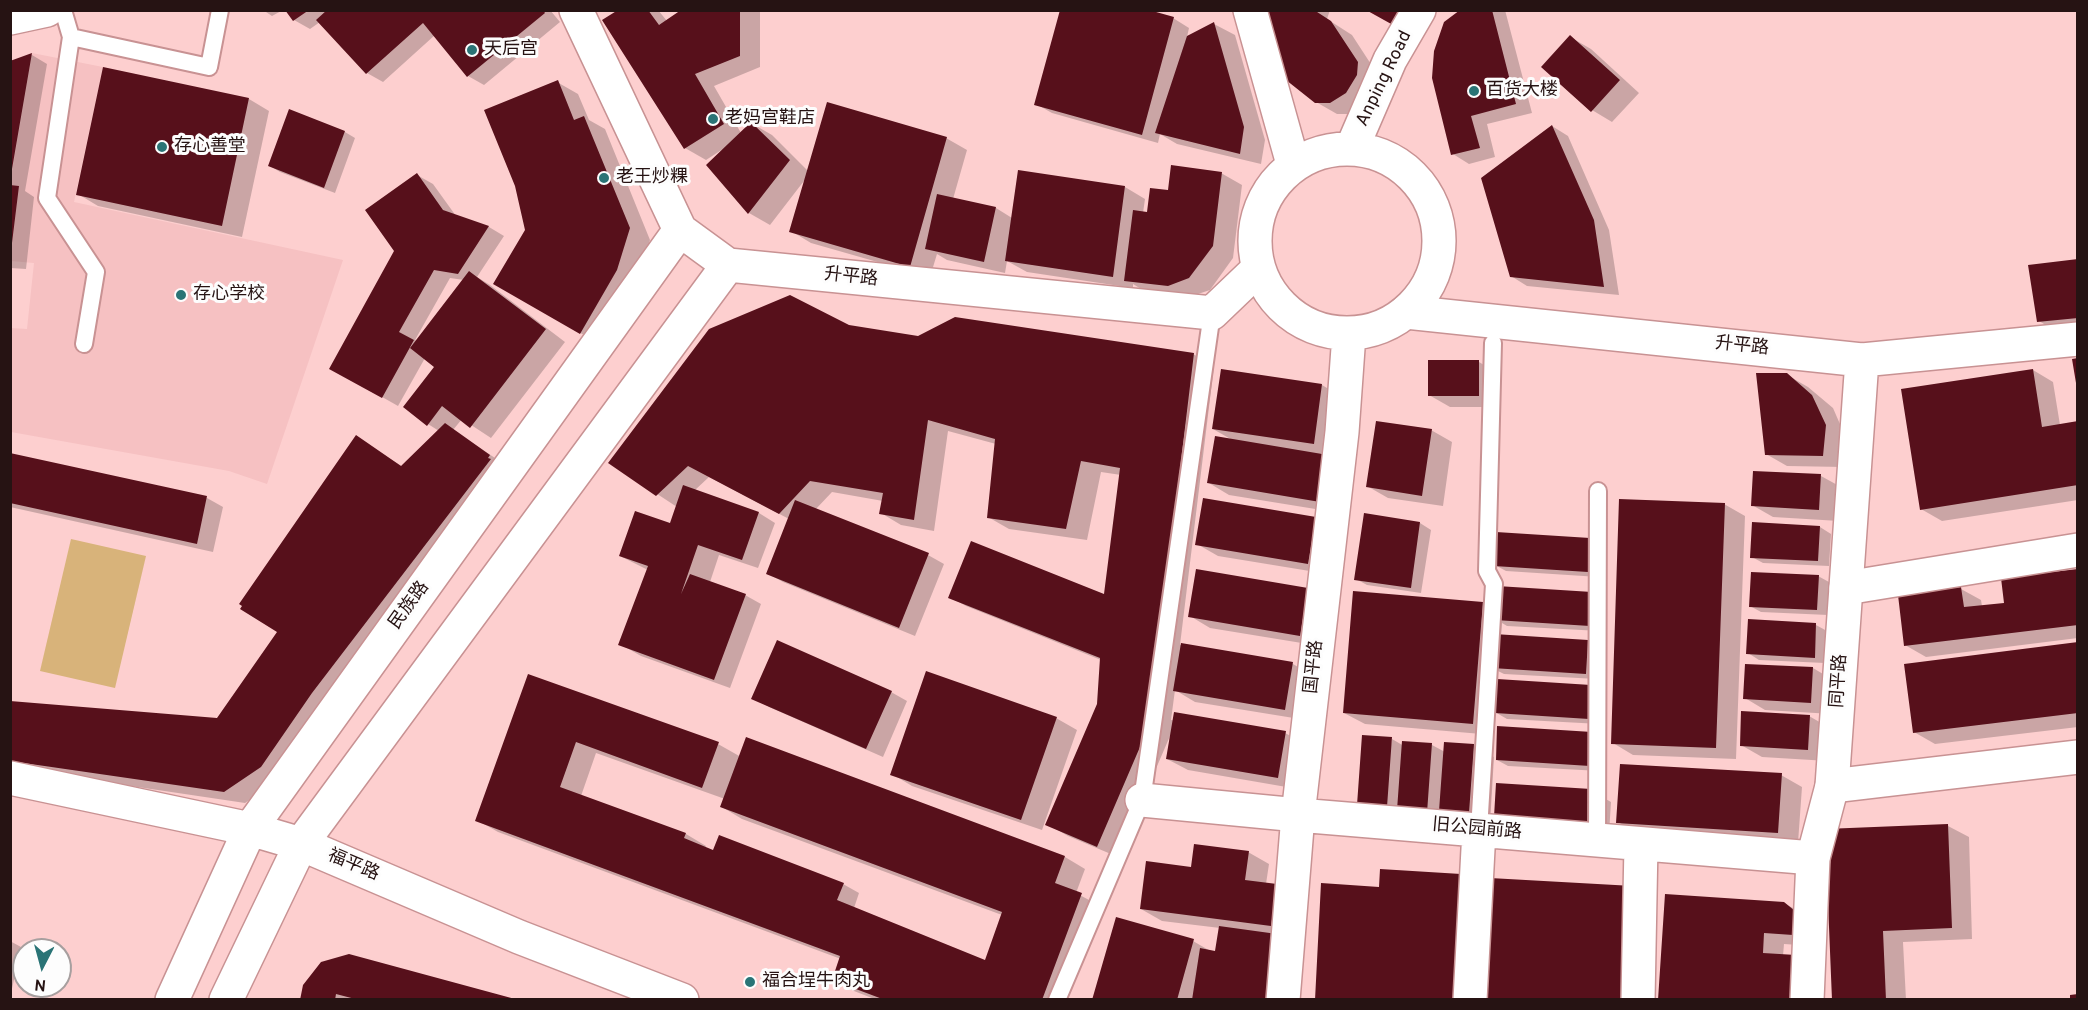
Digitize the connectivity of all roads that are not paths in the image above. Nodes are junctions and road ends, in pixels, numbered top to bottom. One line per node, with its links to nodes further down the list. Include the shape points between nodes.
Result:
1 (47, 10): 7 (street)
2 (63, 10): 8 (lane)
3 (220, 10): 8 (lane, via 209,67)
4 (576, 10): 11 (street)
5 (1250, 10): 10 (street)
6 (1419, 10): 9 (street, Anping Road, via 1390,60)
7 (10, 18)
8 (71, 37): 19 (lane, via 47,198 96,272)
9 (1352, 148): 10 (street, via 1321,152); 14 (street, via 1383,155 1410,172 1429,197 1439,227 1439,258 1428,288)
10 (1293, 164): 13 (street, via 1272,185 1258,211 1253,240)
11 (680, 230): 12 (street); 29 (street, 民族路)
12 (728, 265): 15 (street, 升平路); 32 (street)
13 (1258, 269): 15 (street); 16 (street, via 1272,296 1293,316 1319,330)
14 (1406, 312): 16 (street, via 1380,328); 20 (street, 升平路)
15 (1212, 314): 27 (lane)
16 (1348, 334): 28 (street, 国平路, via 1342,432)
17 (2078, 339): 20 (street, 升平路)
18 (1493, 343): 30 (lane, via 1487,571 1494,584)
19 (84, 344)
20 (1862, 360): 23 (street, 同平路)
21 (1598, 491): 31 (lane)
22 (2078, 550): 23 (street)
23 (1846, 588): 26 (street, 同平路)
24 (2078, 758): 26 (street)
25 (10, 778): 29 (street, 福平路)
26 (1832, 786): 34 (street, 同平路)
27 (1142, 800): 28 (street, 旧公园前路); 38 (lane)
28 (1298, 815): 30 (street, 旧公园前路); 39 (street, 国平路)
29 (250, 829): 32 (street, 福平路); 35 (street, 民族路)
30 (1479, 830): 31 (street, 旧公园前路); 40 (street)
31 (1597, 840): 33 (street, 旧公园前路)
32 (301, 844): 36 (street); 37 (street, 福平路, via 519,938)
33 (1641, 844): 34 (street, 旧公园前路); 41 (street)
34 (1813, 858): 42 (street, 同平路)
35 (172, 999)
36 (226, 999)
37 (682, 999)
38 (1057, 999)
39 (1283, 999)
40 (1470, 999)
41 (1638, 999)
42 (1807, 999)

